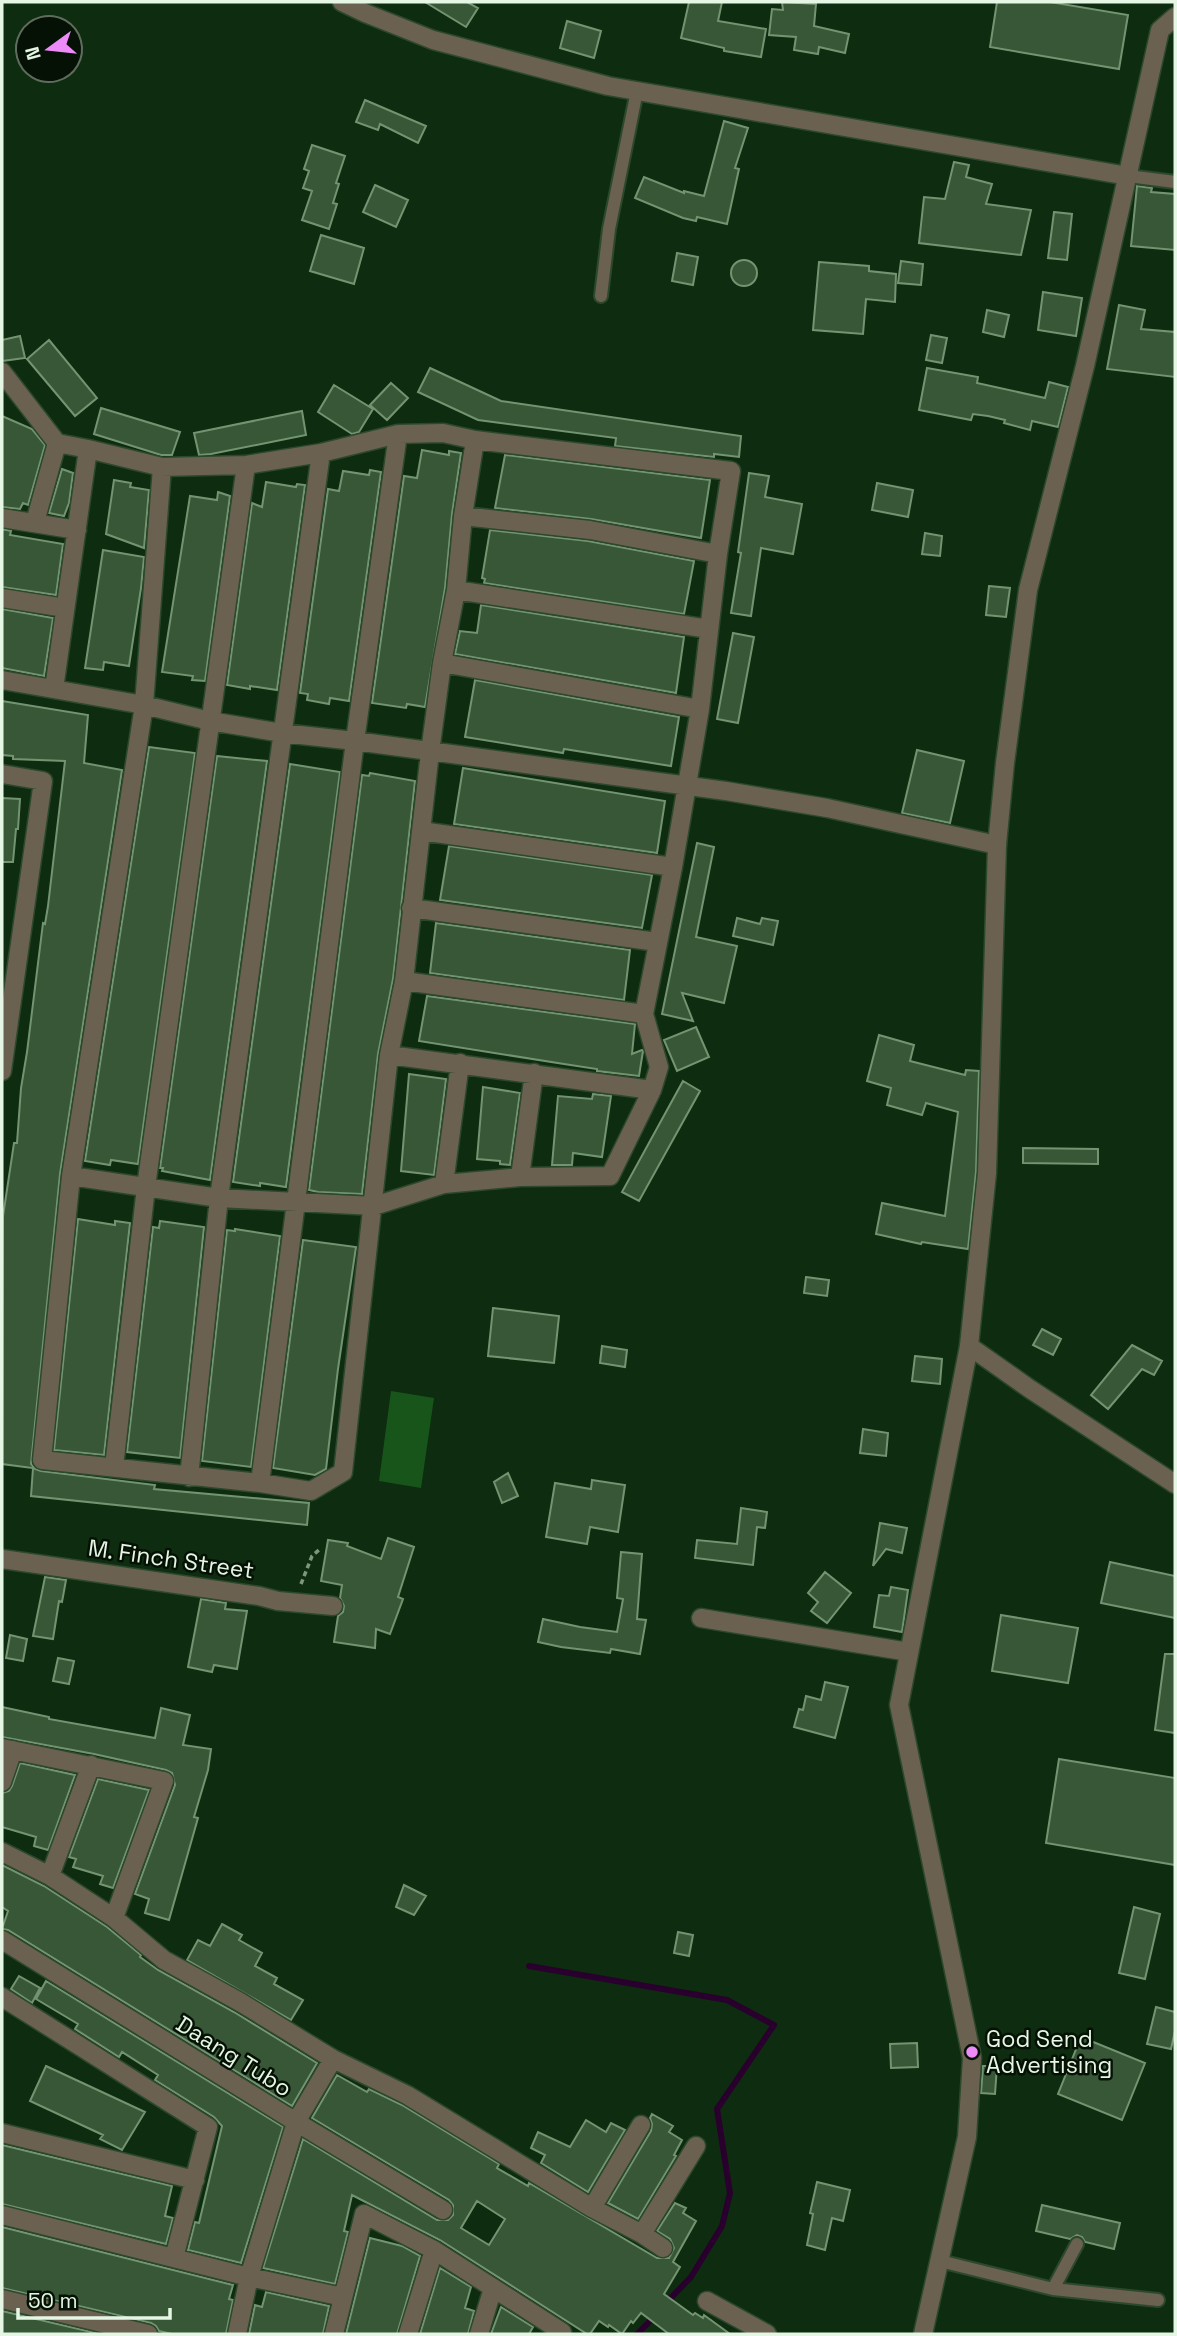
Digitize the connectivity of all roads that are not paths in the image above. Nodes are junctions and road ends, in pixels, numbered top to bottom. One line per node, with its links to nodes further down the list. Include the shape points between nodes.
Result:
1 (342, 2): 3 (street, via 433,40)
2 (1175, 17): 4 (street, via 1160,30)
3 (637, 91): 4 (street); 6 (lane)
4 (1128, 176): 5 (lane); 36 (street, via 1028,590)
5 (1175, 182)
6 (601, 296)
7 (2, 372): 10 (street)
8 (398, 434): 9 (street, via 443,433); 12 (street); 31 (street)
9 (475, 440): 15 (street); 19 (street, via 731,471)
10 (57, 443): 11 (street); 17 (street)
11 (88, 449): 14 (street); 18 (street)
12 (321, 453): 13 (street); 30 (street)
13 (246, 465): 14 (street); 29 (street)
14 (162, 467): 27 (street)
15 (463, 516): 19 (street, via 590,530); 20 (street)
16 (2, 518): 17 (street)
17 (35, 522): 18 (street)
18 (77, 530): 22 (street)
19 (718, 554): 23 (street)
20 (456, 590): 23 (street); 24 (street)
21 (2, 598): 22 (street)
22 (65, 608): 26 (street)
23 (709, 629): 28 (street)
24 (442, 663): 28 (street); 32 (street)
25 (2, 680): 26 (street)
26 (54, 690): 27 (street)
27 (144, 705): 29 (street); 47 (street)
28 (700, 709): 34 (street)
29 (210, 721): 30 (street); 50 (street)
30 (282, 733): 31 (street); 51 (street)
31 (355, 741): 32 (street); 52 (street)
32 (430, 752): 34 (street); 35 (street)
33 (2, 774): 44 (street, via 43,781)
34 (687, 786): 36 (street, via 827,808); 37 (street)
35 (421, 831): 37 (street); 38 (street)
36 (998, 845): 54 (street, via 987,1173)
37 (673, 867): 39 (street)
38 (411, 908): 39 (street); 40 (street)
39 (657, 942): 41 (street)
40 (404, 981): 41 (street); 42 (street)
41 (644, 1014): 46 (street, via 659,1068)
42 (389, 1055): 43 (street); 53 (street)
43 (460, 1063): 45 (street); 49 (street)
44 (2, 1071)
45 (534, 1073): 46 (street); 48 (street)
46 (652, 1090): 48 (street, via 610,1176)
47 (71, 1176): 50 (street); 55 (street, via 42,1460)
48 (520, 1177): 49 (street)
49 (444, 1184): 53 (street)
50 (146, 1187): 51 (street); 55 (street)
51 (219, 1198): 52 (street); 56 (street)
52 (295, 1202): 53 (street); 57 (street)
53 (373, 1206): 57 (street, via 343,1472 311,1491)
54 (969, 1346): 58 (street); 62 (street)
55 (114, 1467): 56 (street)
56 (190, 1477): 57 (street)
57 (260, 1483)
58 (1175, 1484)
59 (2, 1559): 60 (street, M. Finch Street)
60 (333, 1606)
61 (701, 1618): 62 (street)
62 (909, 1652): 85 (street, via 899,1705 972,2058 967,2137)
63 (7, 1749): 64 (street); 65 (street)
64 (91, 1765): 67 (street); 68 (street, via 164,1781)
65 (2, 1782)
66 (2, 1852): 67 (street)
67 (50, 1876): 68 (street)
68 (114, 1918): 71 (street, via 164,1960)
69 (2, 1940): 72 (street, Daang Tubo)
70 (2, 1997): 76 (street, via 208,2127)
71 (333, 2059): 72 (street); 77 (street, via 407,2095)
72 (296, 2122): 78 (street, Daang Tubo); 86 (street)
73 (641, 2126): 77 (street)
74 (2, 2133): 76 (street)
75 (696, 2146): 80 (street)
76 (195, 2180): 84 (street)
77 (592, 2208): 80 (street)
78 (443, 2210)
79 (2, 2215): 84 (street)
80 (642, 2234): 82 (street)
81 (1077, 2244): 88 (lane)
82 (663, 2248)
83 (433, 2250): 87 (street); 89 (street, via 365,2214); 96 (street)
84 (174, 2258): 86 (street)
85 (940, 2261): 88 (lane); 100 (street)
86 (249, 2277): 89 (street); 94 (street)
87 (493, 2288): 97 (street); 98 (street)
88 (1053, 2288): 91 (lane)
89 (343, 2297): 95 (street)
90 (2, 2300): 93 (street)
91 (1158, 2300)
92 (707, 2301): 99 (street)
93 (148, 2334)
94 (237, 2334)
95 (334, 2334)
96 (408, 2334)
97 (479, 2334)
98 (560, 2334)
99 (767, 2334)
100 (923, 2334)

